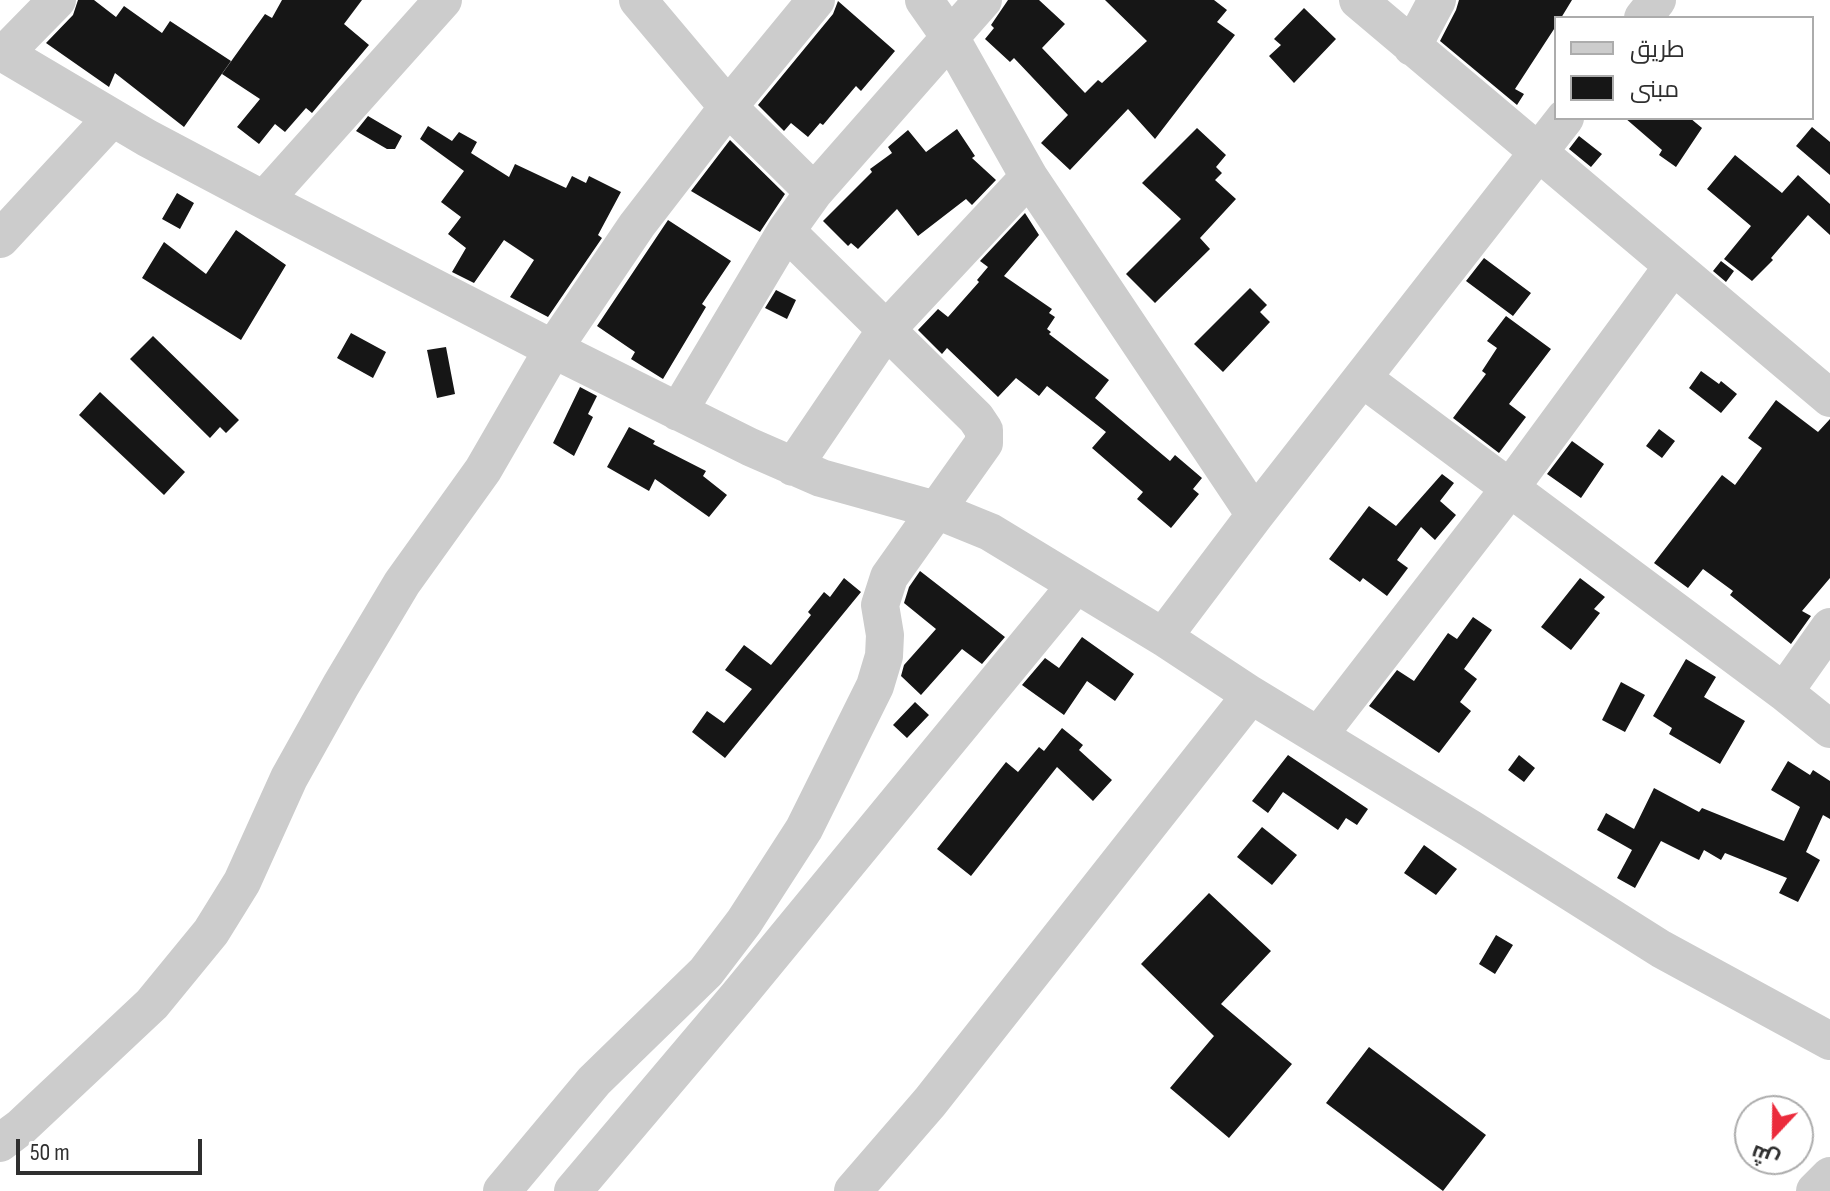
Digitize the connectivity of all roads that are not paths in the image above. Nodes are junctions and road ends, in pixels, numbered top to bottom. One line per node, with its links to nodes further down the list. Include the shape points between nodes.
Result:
1 (57, 0): 11 (street)
2 (443, 0): 18 (street)
3 (638, 0): 12 (street)
4 (816, 0): 12 (street)
5 (924, 0): 9 (street)
6 (983, 0): 9 (street)
7 (1358, 0): 10 (street)
8 (1437, 0): 10 (street)
9 (950, 37): 16 (street); 17 (street)
10 (1412, 47): 15 (street)
11 (2, 52): 13 (street)
12 (728, 107): 17 (street); 23 (street, via 637,225)
13 (112, 118): 18 (street); 20 (street)
14 (1563, 120): 15 (street)
15 (1538, 153): 21 (street); 24 (street)
16 (1029, 177): 22 (street); 30 (street)
17 (814, 192): 19 (street)
18 (264, 200): 23 (street)
19 (786, 231): 22 (street); 26 (street)
20 (0, 239)
21 (1673, 266): 25 (street); 28 (street)
22 (886, 330): 27 (street); 29 (street, via 984,430 984,443)
23 (553, 349): 26 (street); 39 (street, via 483,470 402,583 341,685 289,778 242,882 211,932 152,1004)
24 (1362, 378): 28 (street); 30 (street)
25 (1830, 398)
26 (678, 412): 27 (street)
27 (793, 467): 29 (street)
28 (1510, 488): 34 (street); 37 (street)
29 (936, 510): 31 (street, via 990,532); 41 (street, via 889,577 880,605 884,656 875,686 795,843 706,972 594,1081)
30 (1255, 515): 33 (street)
31 (1076, 585): 33 (street); 42 (street)
32 (1830, 627): 34 (street)
33 (1163, 637): 35 (street)
34 (1784, 692): 36 (street)
35 (1251, 695): 37 (street); 43 (street, via 930,1102)
36 (1830, 729)
37 (1319, 735): 38 (street, via 1661,949)
38 (1827, 1033)
39 (0, 1143)
40 (1830, 1176): 44 (street)
41 (502, 1191)
42 (573, 1191)
43 (853, 1191)
44 (1815, 1191)

